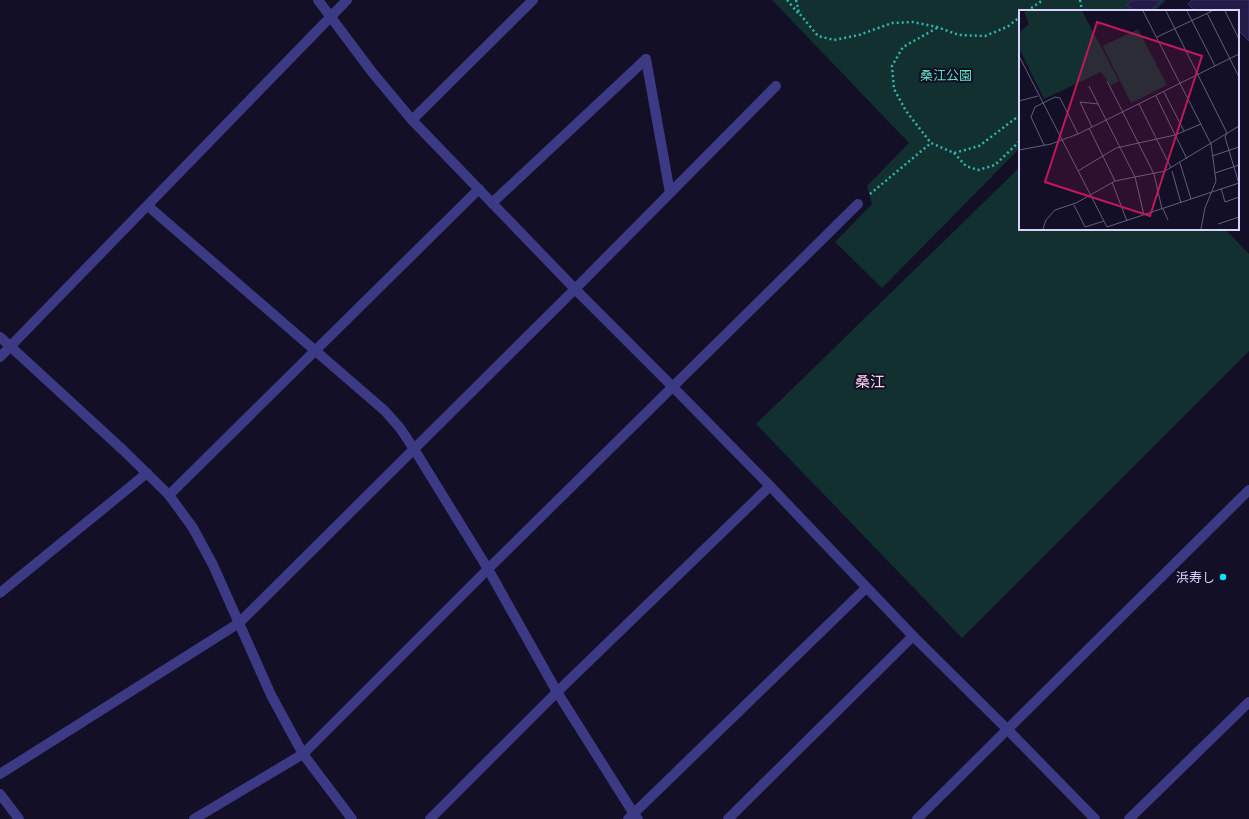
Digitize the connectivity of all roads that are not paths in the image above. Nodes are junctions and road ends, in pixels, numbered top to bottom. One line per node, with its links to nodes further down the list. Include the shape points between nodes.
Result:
1 (318, 0): 4 (street)
2 (346, 0): 4 (street)
3 (533, 0): 6 (street)
4 (331, 16): 6 (street, via 372,72); 11 (street)
5 (776, 86): 8 (street)
6 (412, 120): 7 (street)
7 (479, 189): 9 (street); 15 (street)
8 (670, 193): 9 (street, via 646,59); 12 (street)
9 (492, 203): 12 (street)
10 (858, 204): 17 (street)
11 (148, 206): 14 (street); 15 (street)
12 (575, 289): 17 (street); 18 (street)
13 (0, 338): 14 (street)
14 (10, 347): 16 (street); 19 (street)
15 (315, 351): 18 (street, via 385,412); 22 (street)
16 (0, 357)
17 (673, 387): 20 (street); 23 (street)
18 (414, 449): 23 (street); 26 (street)
19 (148, 473): 22 (street); 25 (street)
20 (770, 486): 24 (street); 28 (street)
21 (1249, 490): 30 (street)
22 (169, 495): 26 (street, via 193,528)
23 (488, 569): 28 (street); 31 (street)
24 (866, 588): 27 (street); 34 (street)
25 (0, 593)
26 (239, 623): 31 (street, via 271,695); 32 (street)
27 (912, 636): 30 (street); 39 (street)
28 (557, 692): 34 (street); 38 (street)
29 (1249, 702): 42 (street)
30 (1007, 729): 40 (street); 41 (street)
31 (303, 754): 36 (street); 37 (street)
32 (0, 774)
33 (0, 794): 35 (street)
34 (633, 817)
35 (19, 819)
36 (194, 819)
37 (352, 819)
38 (430, 819)
39 (728, 819)
40 (917, 819)
41 (1094, 819)
42 (1129, 819)

